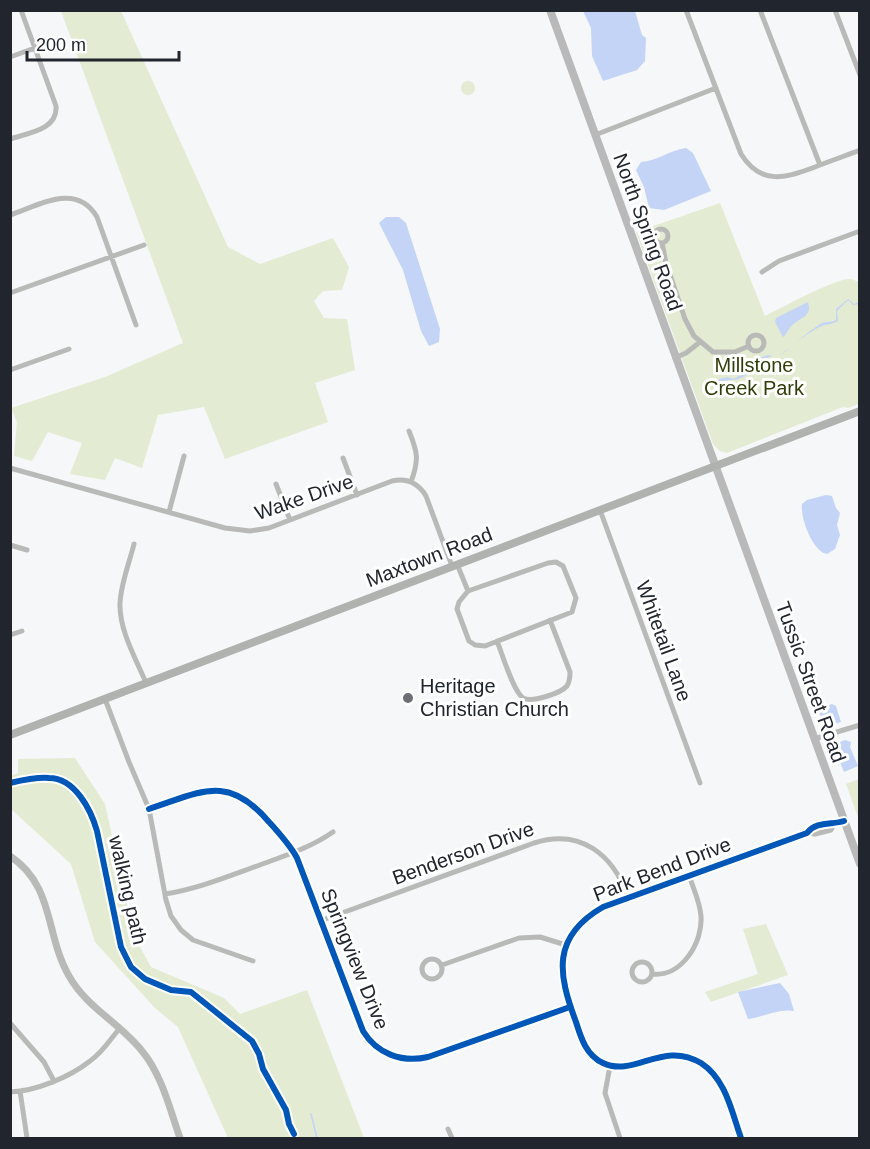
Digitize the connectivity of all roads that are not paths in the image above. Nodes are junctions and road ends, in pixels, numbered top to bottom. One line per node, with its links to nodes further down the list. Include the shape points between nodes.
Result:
1 (21, 10): 6 (street)
2 (550, 10): 10 (main road, North Spring Road)
3 (686, 10): 9 (street)
4 (760, 10): 13 (street)
5 (835, 10): 8 (street)
6 (35, 48): 7 (street); 11 (street, via 56,106 54,119 46,127)
7 (10, 57)
8 (860, 75)
9 (716, 88): 10 (street); 13 (street, via 741,154 751,167 770,177 784,178)
10 (595, 135): 25 (main road, North Spring Road)
11 (10, 139)
12 (860, 150): 13 (street)
13 (820, 165)
14 (10, 215): 18 (street, via 63,198 80,200 98,217)
15 (860, 231): 19 (street, via 779,261)
16 (662, 243): 22 (street, via 685,319)
17 (144, 246): 18 (street)
18 (112, 257): 20 (street); 21 (street)
19 (762, 272)
20 (10, 293)
21 (136, 325)
22 (700, 342): 23 (street, via 713,352 735,352); 25 (street)
23 (749, 346)
24 (69, 349): 26 (street)
25 (675, 358): 31 (main road, North Spring Road)
26 (10, 370)
27 (860, 411): 31 (main road, Maxtown Road)
28 (410, 432): 33 (street, via 417,460)
29 (184, 456): 37 (street)
30 (343, 458): 35 (street)
31 (714, 466): 36 (main road, Maxtown Road); 52 (main road, Tussic Street Road)
32 (10, 468): 37 (street, Wake Drive)
33 (411, 482): 35 (street, Wake Drive, via 392,481); 42 (street, via 426,496)
34 (276, 484): 38 (street)
35 (357, 495): 38 (street, Wake Drive)
36 (600, 510): 42 (main road, Maxtown Road); 53 (street, Whitetail Lane)
37 (169, 512): 38 (street, Wake Drive, via 241,531)
38 (290, 520)
39 (134, 544): 48 (street, via 120,609)
40 (10, 545): 41 (street)
41 (27, 550)
42 (455, 565): 43 (street); 48 (main road, Maxtown Road)
43 (468, 591): 44 (street, via 556,562 563,566 576,598 572,612); 47 (street, via 457,609 469,641 485,646)
44 (550, 620): 47 (street); 47 (street, via 570,672 566,688 556,693 532,700 523,698)
45 (22, 631): 46 (street)
46 (10, 635)
47 (497, 641)
48 (146, 683): 49 (main road, Maxtown Road)
49 (105, 699): 51 (main road, Maxtown Road); 54 (street)
50 (860, 725): 52 (street)
51 (10, 735)
52 (814, 739): 55 (main road, Tussic Street Road)
53 (700, 783)
54 (149, 809): 57 (street, Springview Drive, via 202,792 235,793 258,808); 61 (street)
55 (844, 821): 59 (main road, Tussic Street Road); 60 (street, Park Bend Drive, via 834,824 831,830 807,833)
56 (333, 832): 57 (street)
57 (294, 852): 61 (street, via 196,888); 63 (street, Springview Drive)
58 (10, 856): 70 (street, via 41,890 58,953 69,977 80,993)
59 (860, 864)
60 (688, 875): 62 (street, Park Bend Drive); 67 (street, via 701,914 699,936 693,950 678,966 663,974)
61 (165, 894): 65 (street, via 171,916 187,936)
62 (628, 897): 63 (street, Benderson Drive, via 605,857 581,842 557,838); 64 (street, Park Bend Drive, via 593,912)
63 (321, 921): 68 (street, Springview Drive, via 363,1031 374,1045 390,1055 428,1057)
64 (566, 945): 66 (street, via 540,937 519,938); 68 (street, Park Bend Drive, via 562,972)
65 (253, 961)
66 (442, 966)
67 (652, 974)
68 (570, 1007): 71 (street, Park Bend Drive, via 587,1050)
69 (10, 1023): 72 (street, via 44,1062)
70 (119, 1029): 72 (street, via 89,1063); 77 (street, via 153,1066)
71 (610, 1066): 79 (street, via 605,1093); 80 (street, via 631,1065 666,1055 684,1056 701,1063 723,1089)
72 (54, 1081): 73 (street)
73 (20, 1091): 74 (street); 76 (street)
74 (10, 1092)
75 (448, 1129): 78 (street)
76 (27, 1138)
77 (180, 1138)
78 (452, 1138)
79 (620, 1138)
80 (741, 1138)

